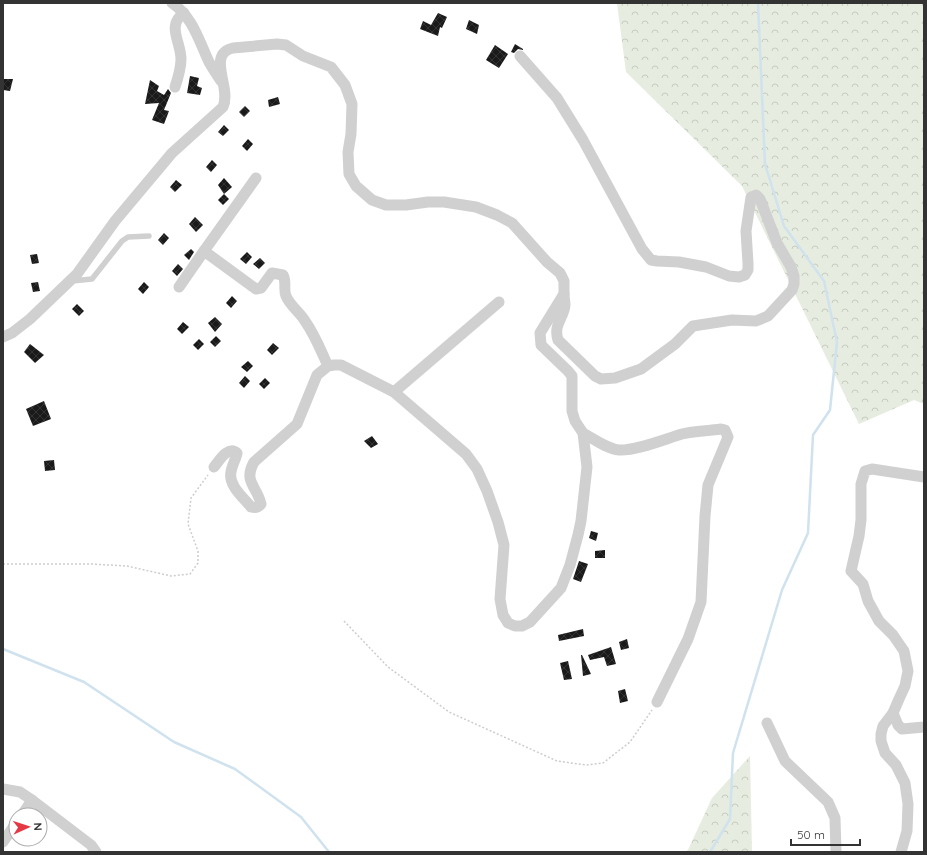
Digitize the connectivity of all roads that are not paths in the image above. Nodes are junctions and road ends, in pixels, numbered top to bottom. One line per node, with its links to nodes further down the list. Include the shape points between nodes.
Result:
1 (172, 3): 2 (street)
2 (184, 13): 4 (street); 5 (street, via 175,23 181,58 180,73)
3 (520, 56): 11 (street, via 557,98 583,140 642,249 651,260 706,267 729,276 745,275 748,270 746,231 751,197 756,195 794,276 792,290 768,316 756,321 732,320 693,326 675,344 641,369 615,378 601,379 595,376 558,340 556,327 565,306)
4 (224, 86): 9 (street, via 225,98 222,107 172,153 115,221); 11 (street, via 220,59 222,53 233,48 286,45 303,56 331,67 345,85 352,104 349,174 356,186 372,200 386,205 444,202 476,207 497,214 512,223 560,273 564,280)
5 (175, 87)
6 (256, 178): 8 (street)
7 (149, 236): 9 (lane, via 128,237 92,279)
8 (204, 251): 10 (street); 14 (street, via 256,289 261,288 272,273 283,275 286,296 314,335)
9 (70, 281): 13 (street, via 30,319)
10 (179, 287)
11 (564, 294): 16 (street, via 540,333 540,339 541,345 572,376 572,411)
12 (499, 302): 15 (street)
13 (3, 337)
14 (328, 366): 15 (street, via 341,365); 17 (street, via 317,375 297,424 254,462 250,470 251,483 260,498 261,504 258,507 251,507 231,483 231,470 236,453 234,450 227,452)
15 (394, 392): 16 (street, via 466,454 477,469 490,498 504,545 500,599 503,615 508,623 515,626 530,622 541,611 561,588 570,565 581,521 587,467)
16 (583, 433): 19 (street, via 619,450 683,434 721,429 725,430 728,437 708,484 701,602 688,639)
17 (214, 467)
18 (924, 477): 20 (street, via 872,469 865,471 862,484 859,536 851,570 863,584 868,601 879,621 904,651 908,671 905,686)
19 (657, 702)
20 (893, 713): 22 (street, via 902,730); 28 (street, via 883,726 881,741 885,753 896,765 905,783 908,804 907,831)
21 (766, 723): 27 (street, via 785,762 828,802 835,818)
22 (924, 727)
23 (3, 789): 24 (street, via 20,792)
24 (32, 800): 25 (street); 26 (street, via 91,845)
25 (27, 807)
26 (96, 852)
27 (836, 852)
28 (901, 852)

